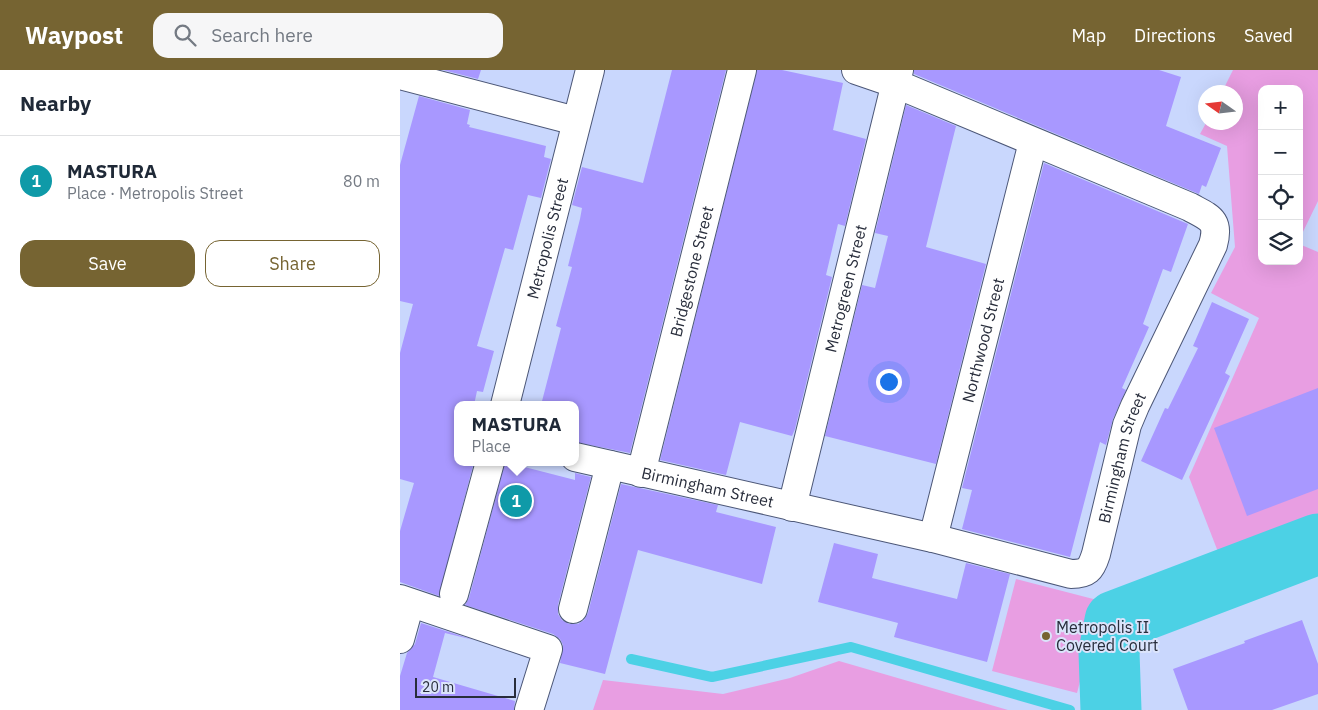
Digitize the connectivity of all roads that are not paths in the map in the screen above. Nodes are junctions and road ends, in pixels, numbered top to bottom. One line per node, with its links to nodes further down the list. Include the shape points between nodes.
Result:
1 (590, 70): 6 (street, Metropolis Street)
2 (742, 70): 12 (street, Bridgestone Street)
3 (856, 70): 5 (street, Birmingham Street)
4 (400, 75): 6 (street)
5 (897, 76): 7 (street, Birmingham Street); 13 (street, Metrogreen Street)
6 (576, 121): 8 (street, Metropolis Street)
7 (1033, 142): 14 (street, Northwood Street); 14 (street, Birmingham Street, via 1190,207 1213,221 1217,232 1135,406 1089,571 1071,574)
8 (506, 401)
9 (579, 458): 10 (street, Birmingham Street)
10 (610, 465): 12 (street, Birmingham Street); 17 (street)
11 (489, 466): 15 (street)
12 (641, 473): 13 (street, Birmingham Street)
13 (792, 507): 14 (street, Birmingham Street)
14 (933, 538)
15 (454, 594)
16 (405, 601): 18 (street); 19 (street, via 548,649)
17 (573, 609)
18 (400, 639)
19 (529, 710)

